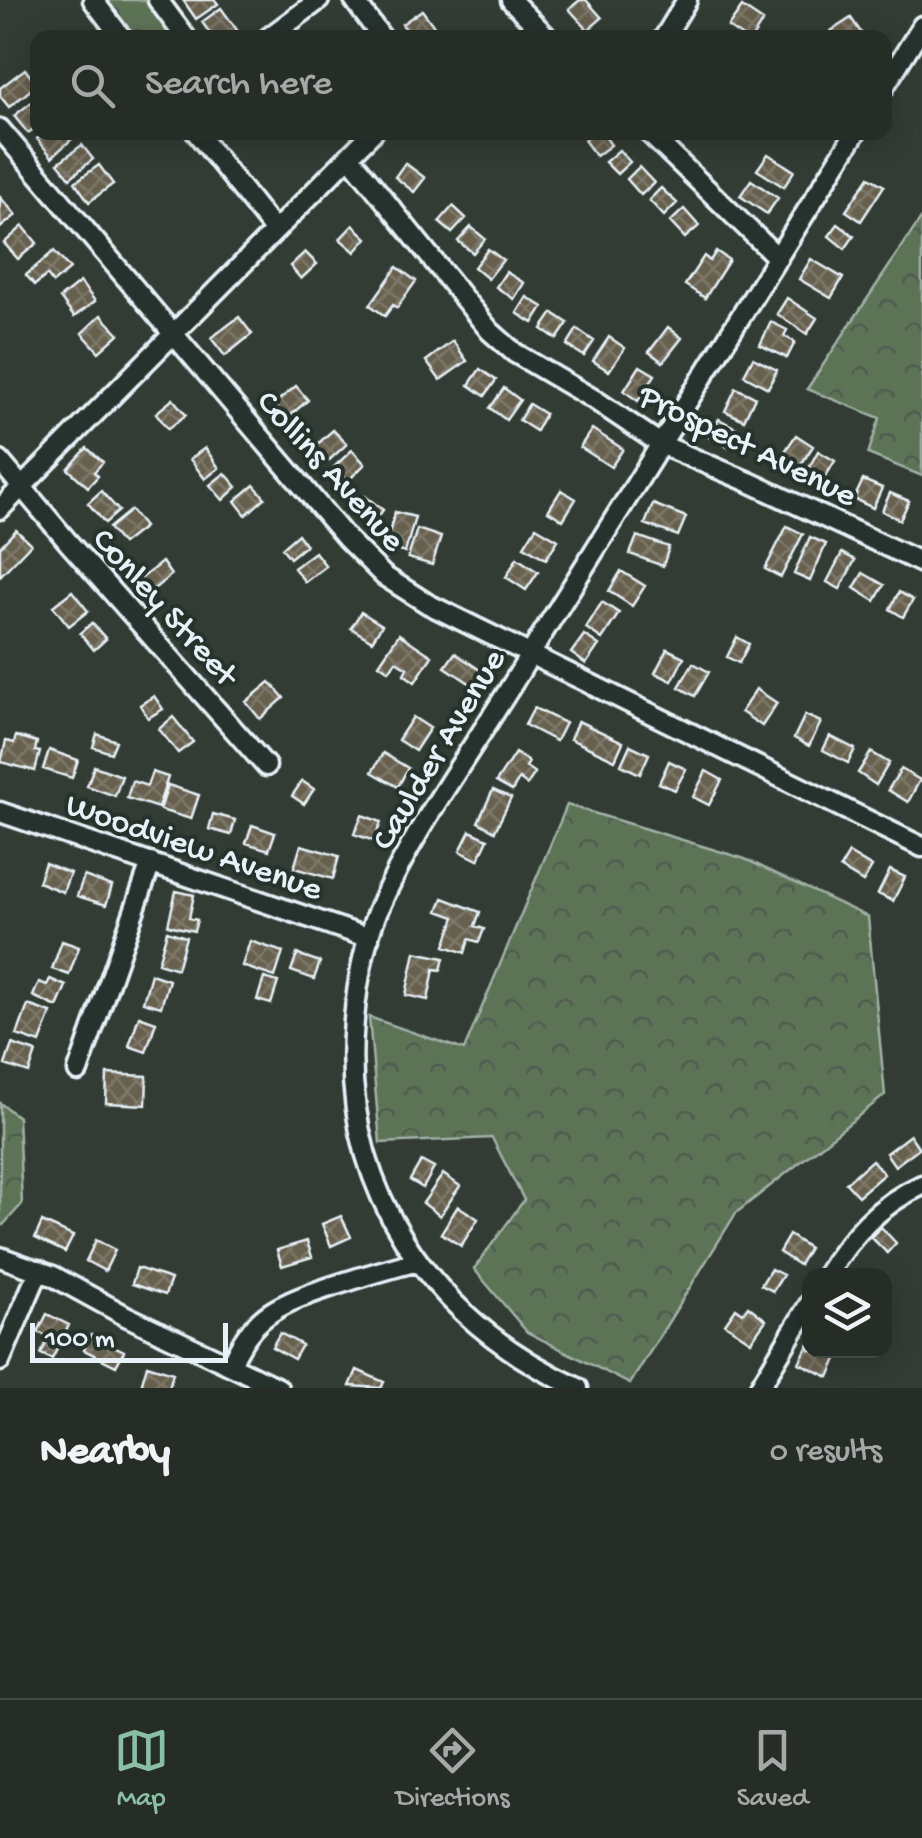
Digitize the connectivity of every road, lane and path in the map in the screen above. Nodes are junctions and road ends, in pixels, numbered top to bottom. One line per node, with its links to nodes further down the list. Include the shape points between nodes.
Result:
1 (93, 0): 8 (street)
2 (158, 0): 9 (street)
3 (320, 0): 10 (street)
4 (354, 0): 11 (street)
5 (511, 0): 12 (street)
6 (688, 0): 13 (street)
7 (922, 26): 14 (street)
8 (116, 30)
9 (180, 30)
10 (279, 30)
11 (376, 30)
12 (540, 30)
13 (669, 30)
14 (892, 74)
15 (0, 129): 23 (street, Collins Avenue)
16 (202, 140): 21 (street)
17 (364, 140): 20 (street)
18 (656, 140): 22 (street)
19 (851, 140): 22 (street, Caulder Avenue)
20 (349, 156): 21 (street); 24 (street, Prospect Avenue, via 490,331)
21 (274, 230): 23 (street)
22 (778, 258): 24 (street, Caulder Avenue)
23 (174, 334): 26 (street); 29 (street, Collins Avenue, via 384,576)
24 (662, 445): 28 (street, Prospect Avenue); 29 (street, Caulder Avenue)
25 (0, 461): 26 (street, Conley Street)
26 (21, 486): 27 (street); 30 (street, Conley Street)
27 (0, 508)
28 (922, 563)
29 (531, 654): 32 (street, Collins Avenue); 34 (street, Caulder Avenue, via 402,862)
30 (266, 766)
31 (0, 812): 33 (street, Woodview Avenue)
32 (922, 847)
33 (151, 863): 34 (street, Woodview Avenue); 35 (street)
34 (369, 938): 38 (street, Caulder Avenue, via 352,1037 356,1119 379,1192)
35 (78, 1071)
36 (922, 1185): 39 (street, via 858,1230)
37 (0, 1257): 40 (street)
38 (418, 1261): 43 (street, via 284,1303 246,1335); 45 (street, Caulder Avenue, via 489,1336)
39 (832, 1268)
40 (40, 1270): 42 (street); 43 (street)
41 (802, 1315): 46 (street)
42 (0, 1361)
43 (230, 1365): 44 (street)
44 (278, 1388)
45 (578, 1388)
46 (759, 1388)

